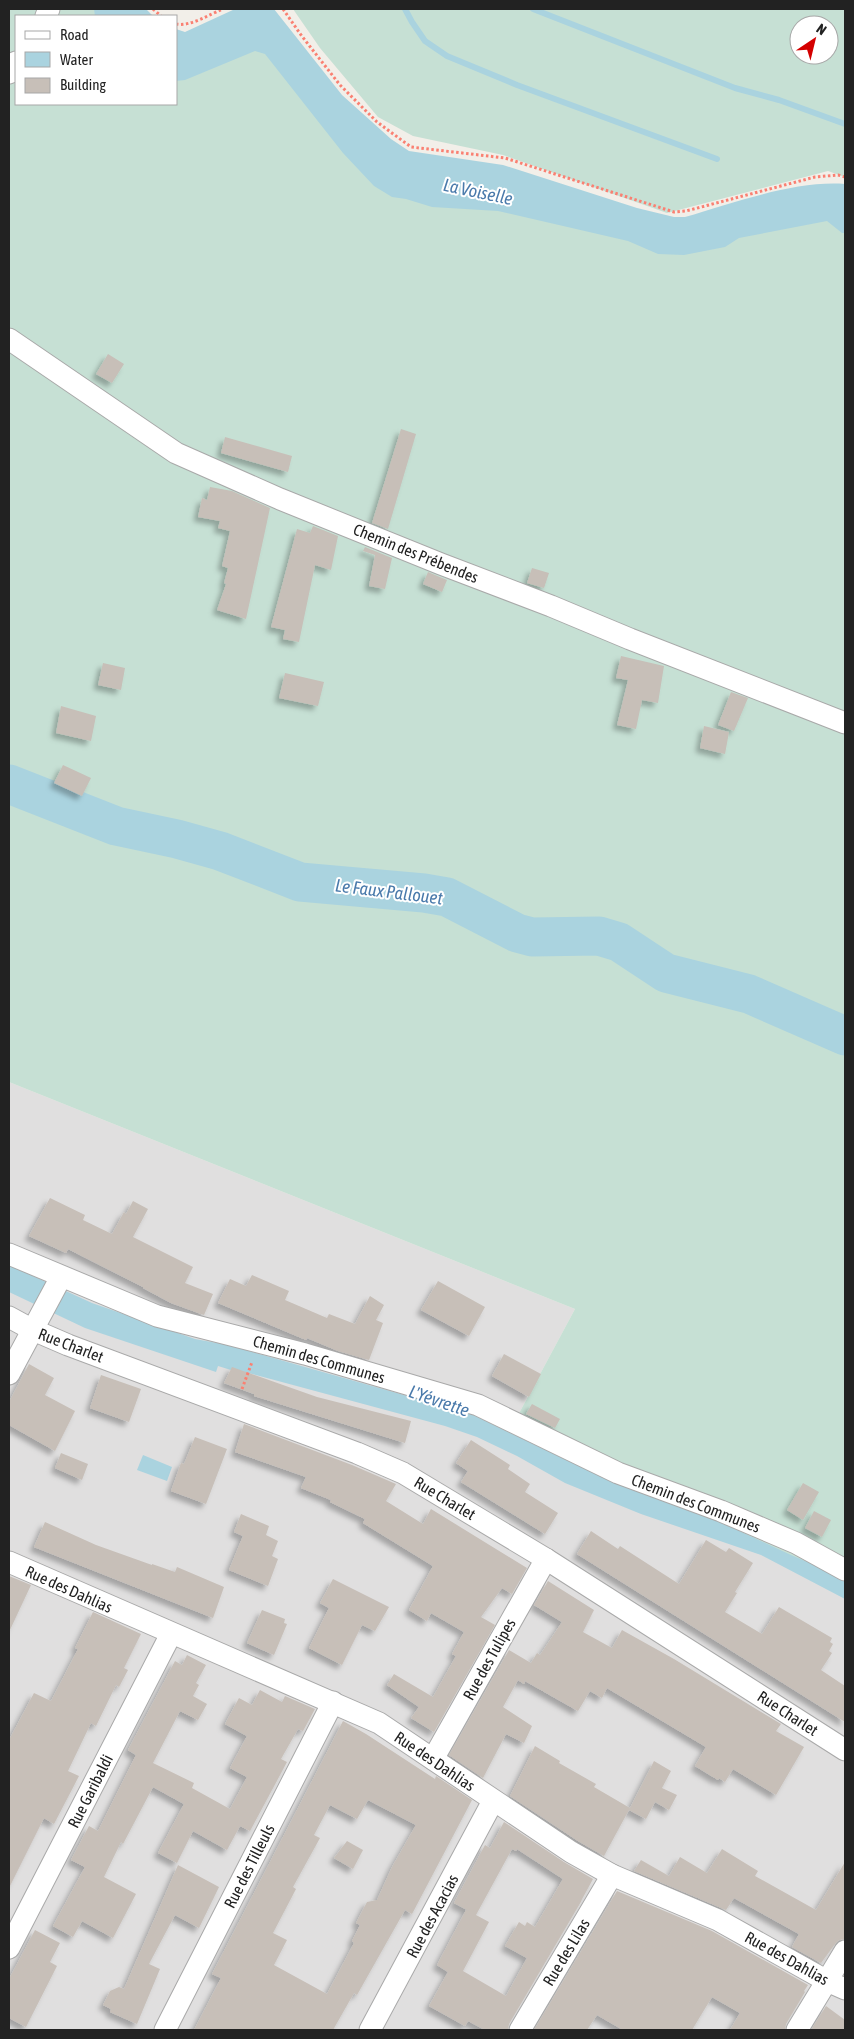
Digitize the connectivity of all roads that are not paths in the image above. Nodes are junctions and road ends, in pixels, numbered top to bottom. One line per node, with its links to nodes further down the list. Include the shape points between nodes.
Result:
1 (9, 339): 2 (street, Chemin des Prébendes, via 176,453 441,564)
2 (845, 723)
3 (9, 1254): 4 (street, Chemin des Communes)
4 (59, 1280): 6 (street); 10 (street, Chemin des Communes, via 157,1316 305,1354 478,1405 618,1473 796,1543)
5 (9, 1317): 6 (street, Rue Charlet)
6 (36, 1322): 7 (street); 8 (street, Rue Charlet, via 403,1473)
7 (9, 1374)
8 (546, 1559): 13 (street, Rue Charlet); 14 (street, Rue des Tulipes)
9 (9, 1562): 11 (street, Rue des Dahlias)
10 (845, 1570)
11 (171, 1634): 12 (street, Rue des Dahlias); 17 (street, Rue Garibaldi)
12 (333, 1702): 14 (street, Rue des Dahlias, via 380,1723); 20 (street, Rue des Tilleuls)
13 (845, 1750)
14 (433, 1759): 15 (street, Rue des Dahlias)
15 (493, 1801): 16 (street, Rue des Dahlias, via 571,1852); 21 (street, Rue des Acacias)
16 (612, 1874): 19 (street, Rue des Dahlias, via 718,1920); 22 (street, Rue des Lilas)
17 (9, 1948)
18 (845, 1951): 19 (street)
19 (836, 1985): 23 (street)
20 (165, 2030)
21 (370, 2030)
22 (520, 2030)
23 (797, 2030)

